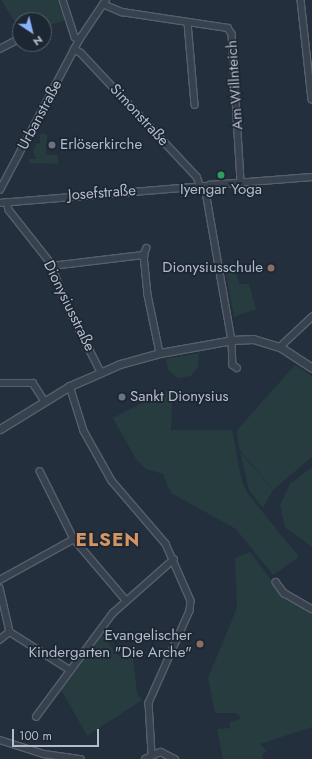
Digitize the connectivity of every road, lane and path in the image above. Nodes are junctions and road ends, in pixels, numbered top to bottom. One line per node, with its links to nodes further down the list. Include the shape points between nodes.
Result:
1 (63, 0): 5 (street, via 75,37)
2 (301, 0): 9 (street)
3 (104, 2): 4 (street, Am Willnteich, via 122,12); 5 (street, Urbanstraße)
4 (188, 23): 10 (street); 12 (street, Am Willnteich, via 228,28 232,34)
5 (79, 40): 8 (street, Urbanstraße)
6 (12, 43): 7 (street)
7 (0, 49)
8 (74, 49): 13 (street, Simonstraße, via 81,53); 14 (street, Urbanstraße)
9 (312, 98)
10 (195, 105)
11 (312, 177): 12 (street, Josefstraße)
12 (241, 183): 13 (street, Josefstraße)
13 (203, 186): 15 (street, Josefstraße); 21 (street, Simonstraße)
14 (0, 190)
15 (7, 202): 16 (street, Josefstraße); 19 (street, Dionysiusstraße, via 9,210)
16 (0, 203)
17 (147, 248): 18 (street)
18 (144, 255): 19 (street); 23 (street, via 148,295)
19 (52, 266): 26 (street, Dionysiusstraße)
20 (312, 317): 22 (street)
21 (232, 340): 22 (street, via 256,339); 23 (street); 24 (street, Simonstraße, via 234,365)
22 (280, 347): 25 (street)
23 (160, 353): 26 (street, via 134,359)
24 (237, 368)
25 (312, 368)
26 (101, 372): 28 (street)
27 (0, 382): 29 (street, via 33,383)
28 (70, 386): 29 (street); 33 (street, via 84,431 112,481 157,533)
29 (44, 400): 30 (street)
30 (0, 430)
31 (40, 472): 32 (street)
32 (74, 539): 34 (street); 37 (street)
33 (174, 559): 37 (street); 44 (street, via 192,604 150,699)
34 (0, 580)
35 (276, 582): 38 (street, via 284,593)
36 (0, 588): 39 (street)
37 (126, 600): 41 (street, via 113,613)
38 (312, 609)
39 (10, 632): 40 (street); 41 (street)
40 (0, 640)
41 (70, 670): 42 (street)
42 (36, 717)
43 (0, 740): 45 (street, via 44,754)
44 (152, 754): 46 (street); 47 (street, via 166,753)
45 (81, 759)
46 (145, 759)
47 (175, 759)

